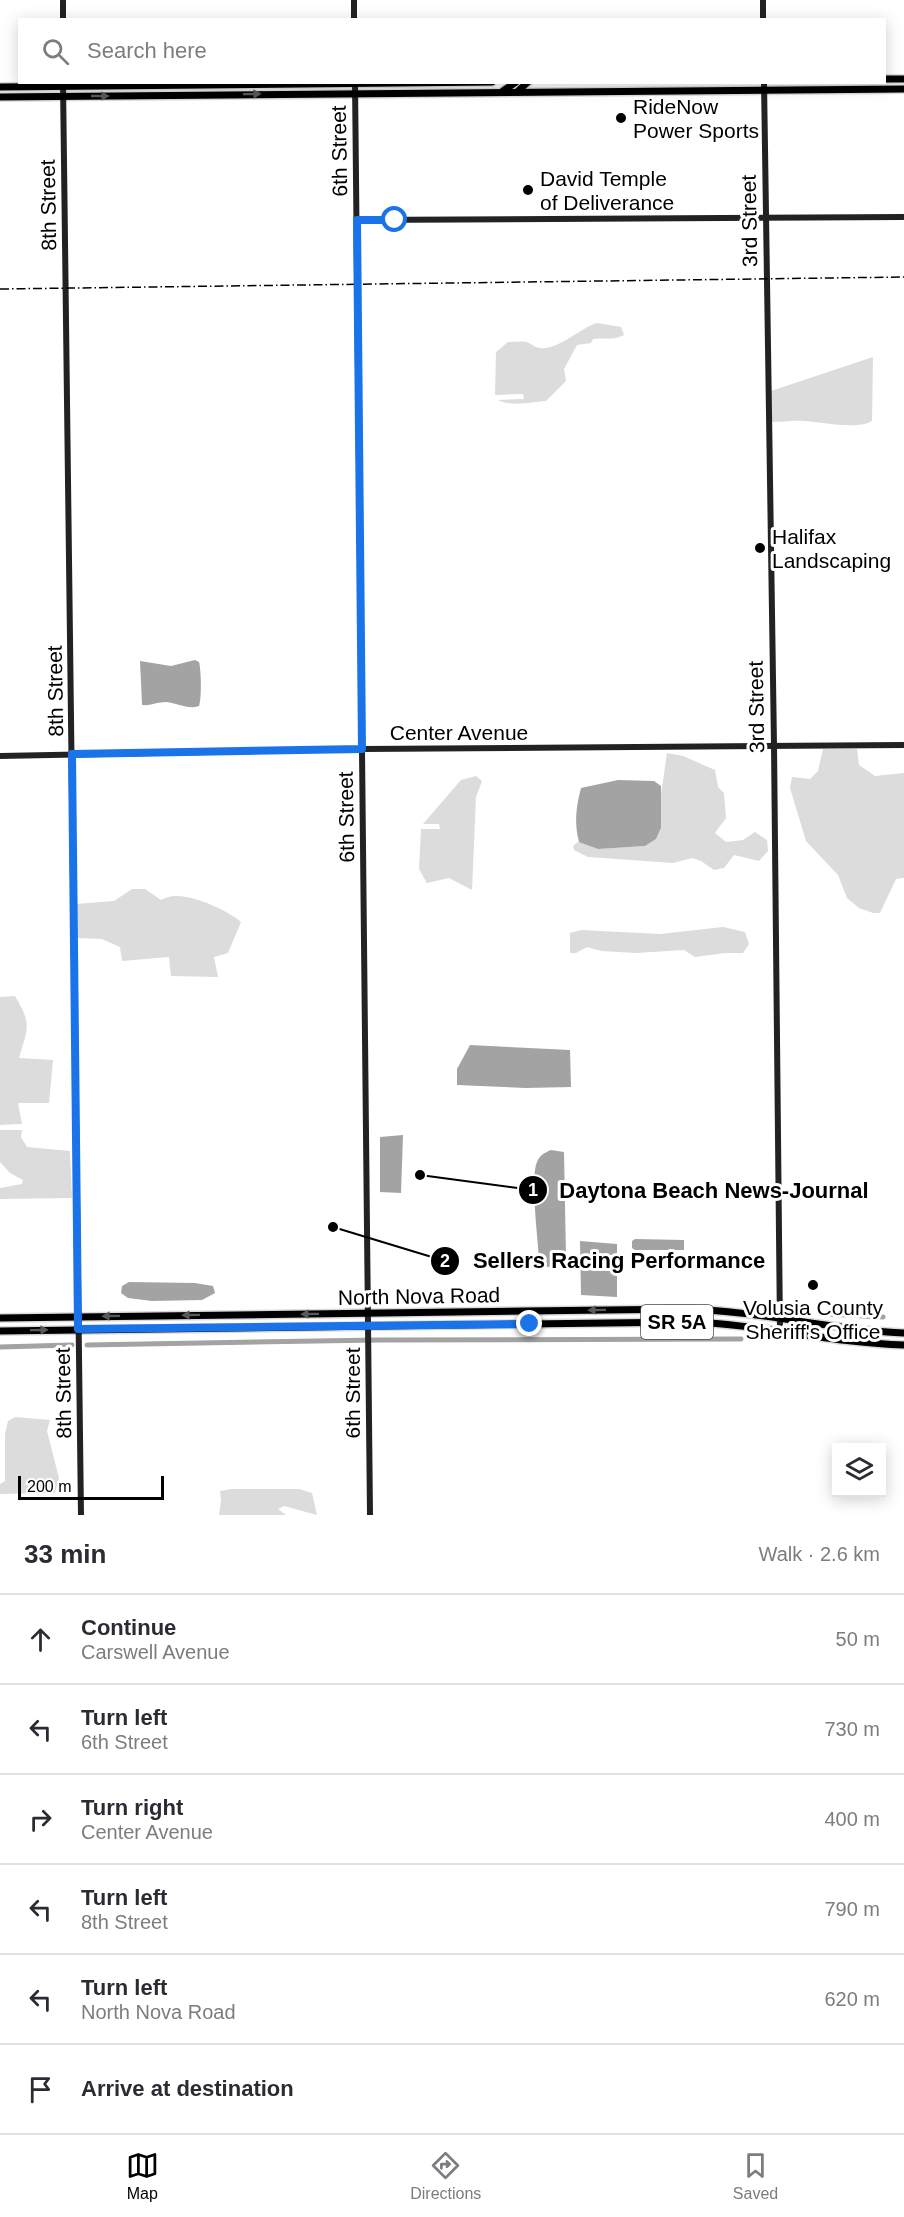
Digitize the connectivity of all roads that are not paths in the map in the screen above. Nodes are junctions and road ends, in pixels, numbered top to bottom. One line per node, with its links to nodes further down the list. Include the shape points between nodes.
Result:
1 (63, 0): 4 (street)
2 (354, 0): 5 (street)
3 (763, 0): 6 (street)
4 (63, 18)
5 (354, 18)
6 (763, 18)
7 (886, 79): 8 (main road)
8 (904, 79)
9 (63, 84): 14 (main road); 16 (main road); 22 (street, 8th Street)
10 (282, 84): 14 (main road)
11 (355, 84): 20 (street, 6th Street)
12 (513, 84): 18 (main road)
13 (526, 84): 19 (main road)
14 (209, 85): 21 (main road)
15 (764, 86): 17 (main road); 19 (main road); 25 (street, 3rd Street)
16 (0, 87)
17 (904, 89)
18 (501, 92): 19 (main road); 20 (main road)
19 (517, 92)
20 (355, 93): 21 (main road, one-way to 20); 26 (street, 6th Street)
21 (194, 95): 22 (main road, one-way to 21)
22 (63, 96): 23 (main road); 30 (street, 8th Street)
23 (0, 97)
24 (904, 217): 25 (street)
25 (764, 219): 26 (street); 27 (street, 3rd Street)
26 (357, 220): 29 (street, 6th Street)
27 (774, 745): 28 (street, Center Avenue); 29 (street, Center Avenue); 37 (street, 3rd Street)
28 (904, 745)
29 (362, 749): 30 (street, Center Avenue); 32 (street, 6th Street)
30 (72, 754): 31 (street, Center Avenue); 35 (street, 8th Street)
31 (0, 756)
32 (368, 1313): 33 (main road, North Nova Road / SR 5A, one-way to 33); 37 (main road, North Nova Road / SR 5A, one-way to 32, via 687,1309); 38 (street, 6th Street)
33 (237, 1314): 34 (main road, North Nova Road / SR 5A); 40 (main road)
34 (218, 1315): 35 (main road, North Nova Road / SR 5A, one-way to 35); 39 (main road)
35 (78, 1316): 36 (main road, SR 5A); 41 (street, 8th Street)
36 (0, 1318)
37 (779, 1318): 43 (street, 3rd Street); 44 (main road, North Nova Road / SR 5A, via 844,1329)
38 (368, 1326): 40 (main road, North Nova Road / SR 5A); 43 (main road, North Nova Road / SR 5A, via 688,1322); 47 (street, 6th Street)
39 (204, 1328): 40 (main road, North Nova Road / SR 5A); 41 (main road, North Nova Road / SR 5A)
40 (224, 1328)
41 (78, 1329): 42 (main road, North Nova Road / SR 5A, one-way to 41); 46 (street, 8th Street)
42 (0, 1331)
43 (780, 1331): 45 (main road, North Nova Road / SR 5A, via 850,1342)
44 (904, 1332)
45 (904, 1345)
46 (81, 1515)
47 (370, 1515)

